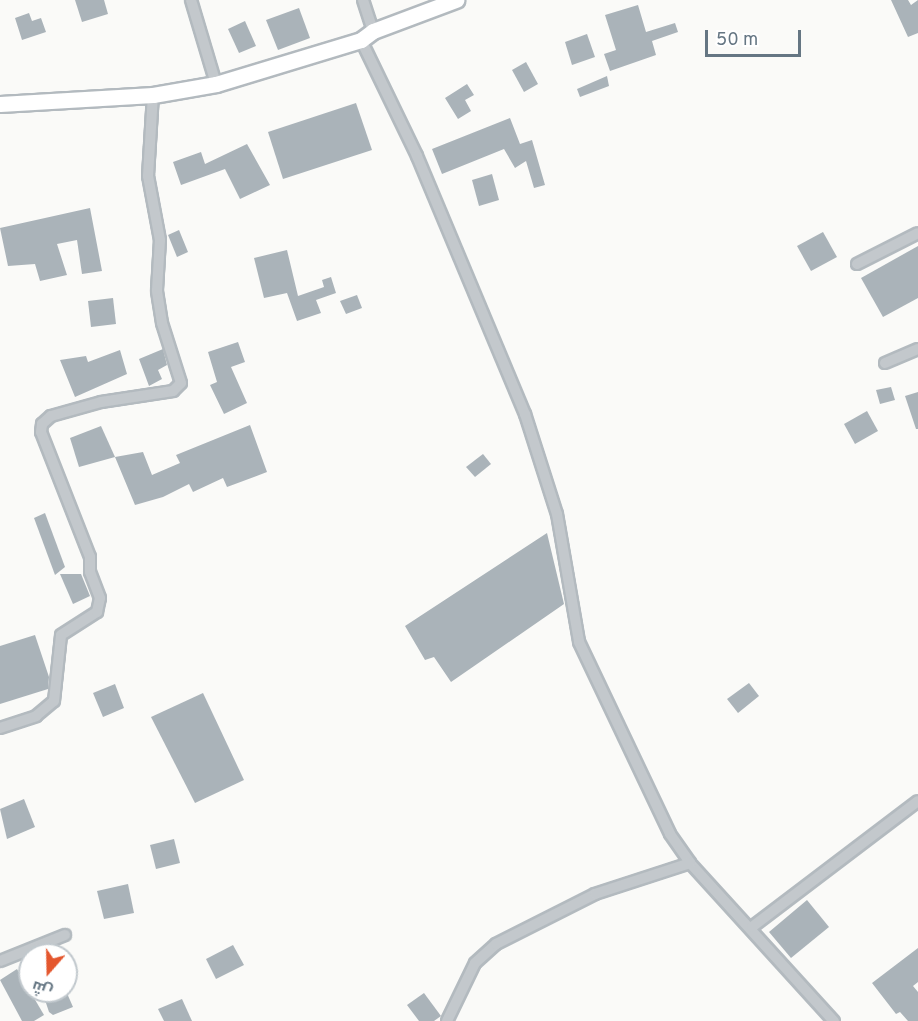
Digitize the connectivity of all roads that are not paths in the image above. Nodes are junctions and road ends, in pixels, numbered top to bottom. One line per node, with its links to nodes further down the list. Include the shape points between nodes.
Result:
1 (191, 0): 5 (street)
2 (363, 0): 4 (street)
3 (456, 0): 4 (street)
4 (367, 35): 5 (street); 14 (street, via 532,433 557,514 579,642 670,834)
5 (216, 84): 6 (street)
6 (153, 95): 7 (street); 12 (street, via 148,176 160,240 157,290 162,323 181,383 173,391 101,402 51,416 42,424 41,432 90,558 90,572 100,598 97,612 61,635 54,700 36,716)
7 (0, 104)
8 (918, 233): 9 (street)
9 (857, 264)
10 (918, 349): 11 (street)
11 (885, 363)
12 (0, 728)
13 (918, 801): 15 (street)
14 (690, 863): 15 (street); 18 (street, via 595,894 496,944 475,963)
15 (752, 927): 19 (street)
16 (65, 935): 17 (street)
17 (0, 961)
18 (447, 1021)
19 (834, 1021)

